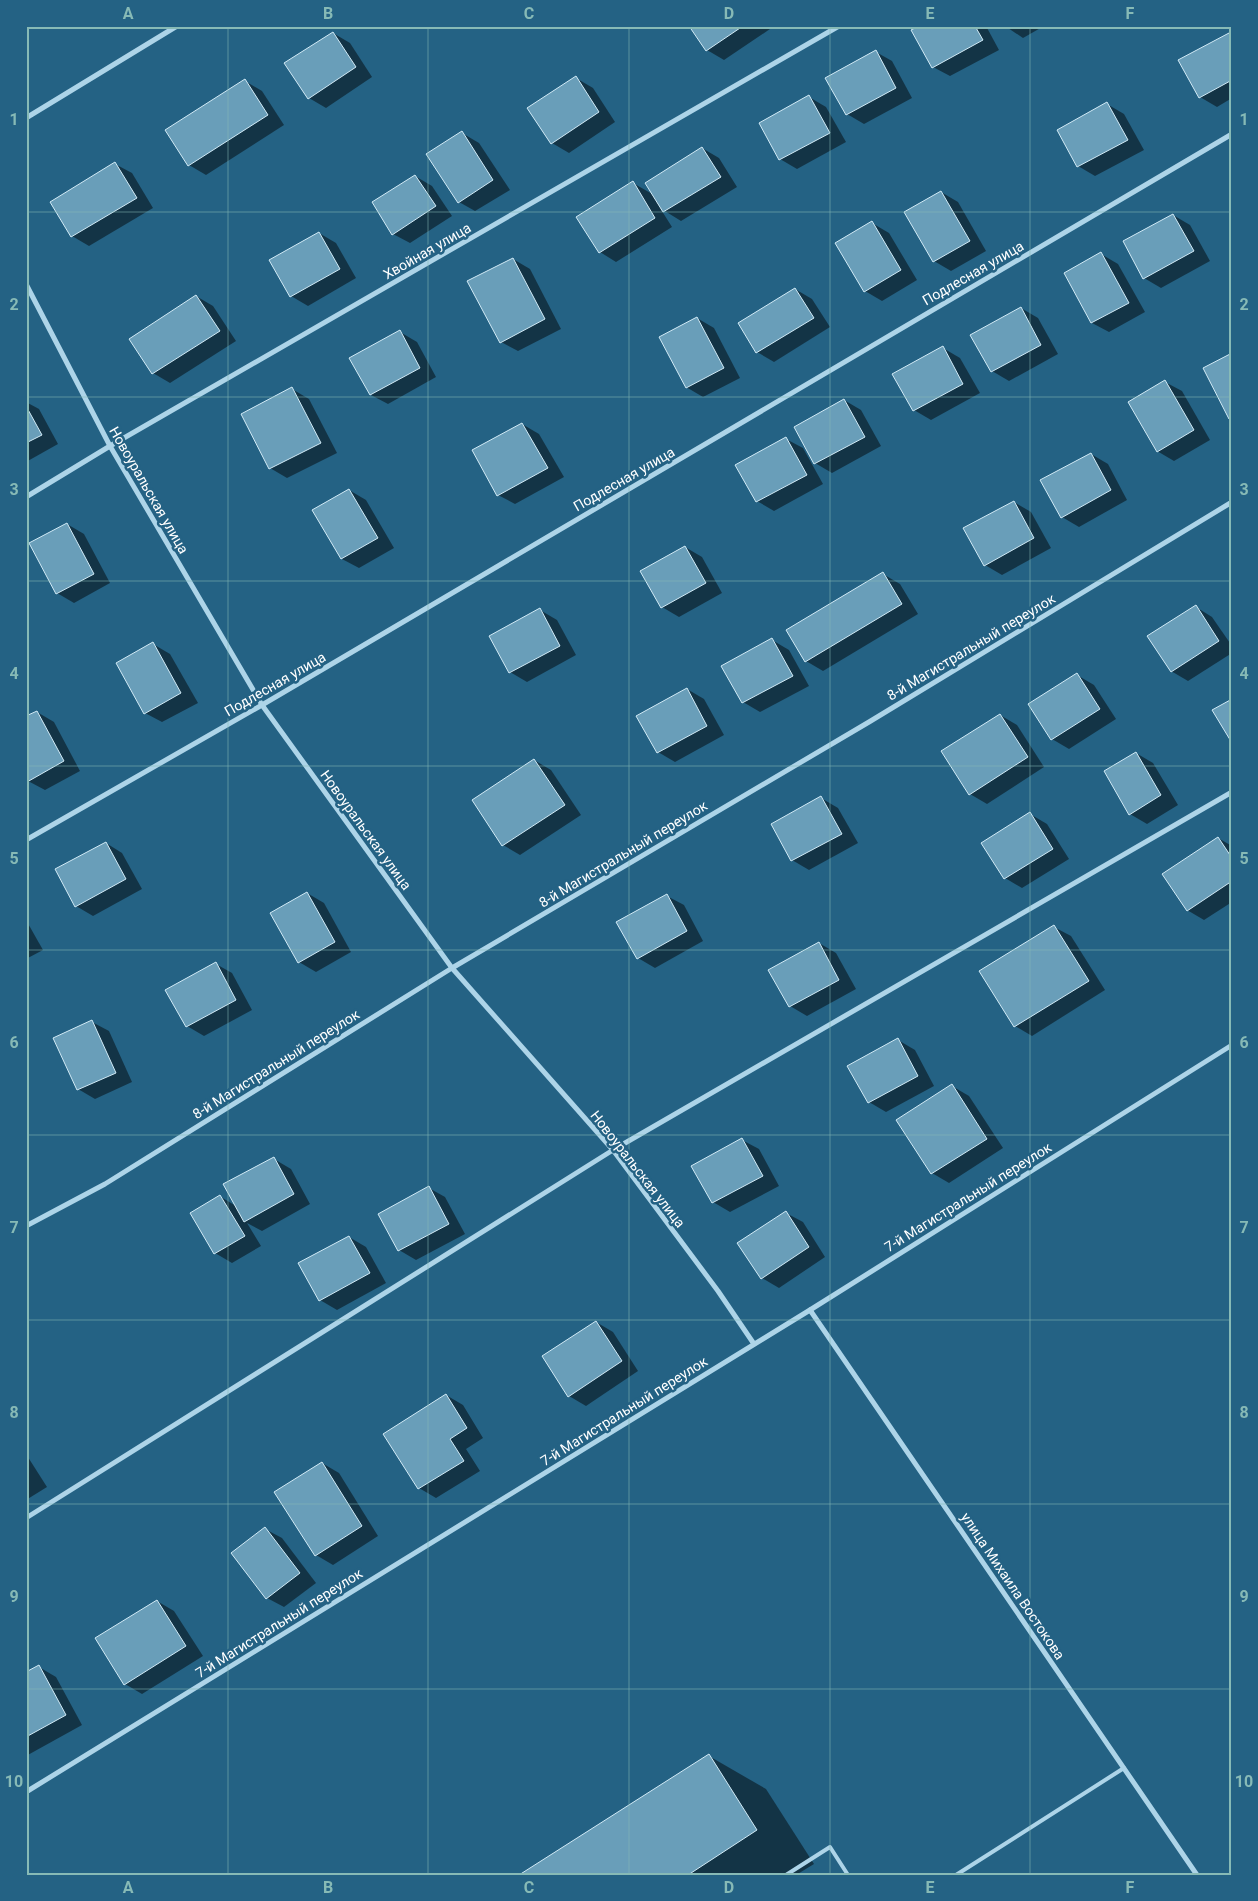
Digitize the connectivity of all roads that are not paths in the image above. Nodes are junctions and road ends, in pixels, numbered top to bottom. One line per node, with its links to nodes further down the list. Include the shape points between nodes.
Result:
1 (177, 26): 3 (street)
2 (839, 26): 6 (street, Хвойная улица)
3 (26, 118)
4 (1232, 134): 9 (street, Подлесная улица)
5 (26, 284): 6 (street, Новоуральская улица)
6 (110, 446): 7 (street, Хвойная улица); 9 (street, Новоуральская улица)
7 (26, 497)
8 (1232, 502): 12 (street, 8-й Магистральный переулок, via 869,722)
9 (262, 705): 11 (street, Подлесная улица); 12 (street, Новоуральская улица)
10 (1232, 792): 14 (street)
11 (26, 840)
12 (452, 968): 14 (street, Новоуральская улица); 15 (street, 8-й Магистральный переулок, via 105,1184)
13 (1232, 1045): 16 (street, 7-й Магистральный переулок)
14 (613, 1150): 17 (street, Новоуральская улица); 18 (street)
15 (26, 1226)
16 (810, 1310): 17 (street, 7-й Магистральный переулок); 19 (street, улица Михаила Востокова)
17 (754, 1344): 20 (street, 7-й Магистральный переулок)
18 (26, 1518)
19 (1124, 1768): 23 (lane); 24 (street, улица Михаила Востокова)
20 (26, 1792)
21 (786, 1875): 22 (lane, via 830,1847)
22 (848, 1875)
23 (956, 1875)
24 (1197, 1875)

